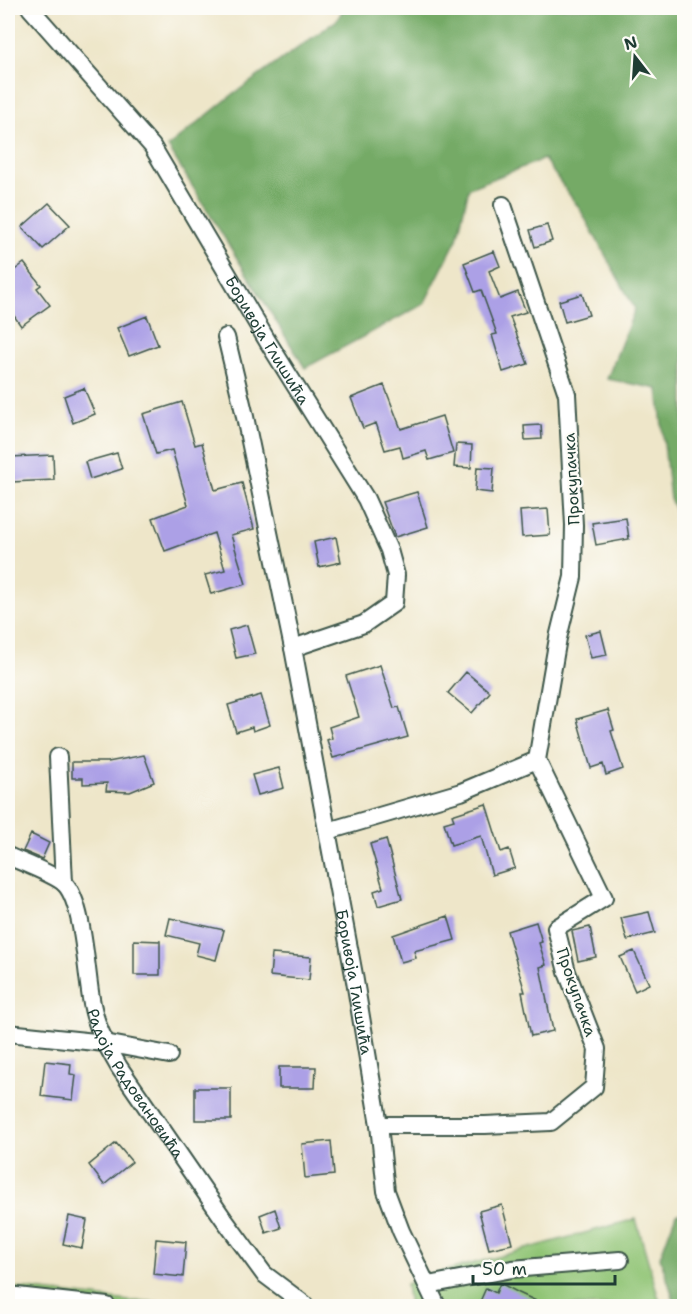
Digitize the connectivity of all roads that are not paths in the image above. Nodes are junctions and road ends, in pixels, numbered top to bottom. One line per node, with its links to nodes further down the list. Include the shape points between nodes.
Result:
1 (30, 8): 4 (street, Боривоја Глишића, via 152,146 366,499 389,550 396,575 394,603 364,624)
2 (503, 205): 6 (street, Прокупачка, via 567,394 573,578 558,638)
3 (226, 337): 4 (street, Боривоја Глишића)
4 (293, 648): 7 (street, Боривоја Глишића)
5 (58, 757): 9 (street)
6 (537, 760): 7 (street, via 461,792); 13 (street, Прокупачка, via 604,898 556,928 567,972 597,1049 594,1087 551,1122)
7 (328, 831): 13 (street, Боривоја Глишића)
8 (8, 856): 9 (street)
9 (64, 883): 11 (street, Радоја Радовановића, via 73,894 92,1006)
10 (8, 1033): 11 (street)
11 (105, 1043): 12 (street); 18 (street, Радоја Радовановића, via 264,1274)
12 (169, 1055)
13 (379, 1125): 15 (street, Боривоја Глишића, via 386,1191 400,1231)
14 (620, 1260): 15 (street, via 512,1269)
15 (428, 1286): 19 (street, Боривоја Глишића)
16 (8, 1295): 17 (street)
17 (107, 1306)
18 (304, 1306)
19 (437, 1306)

